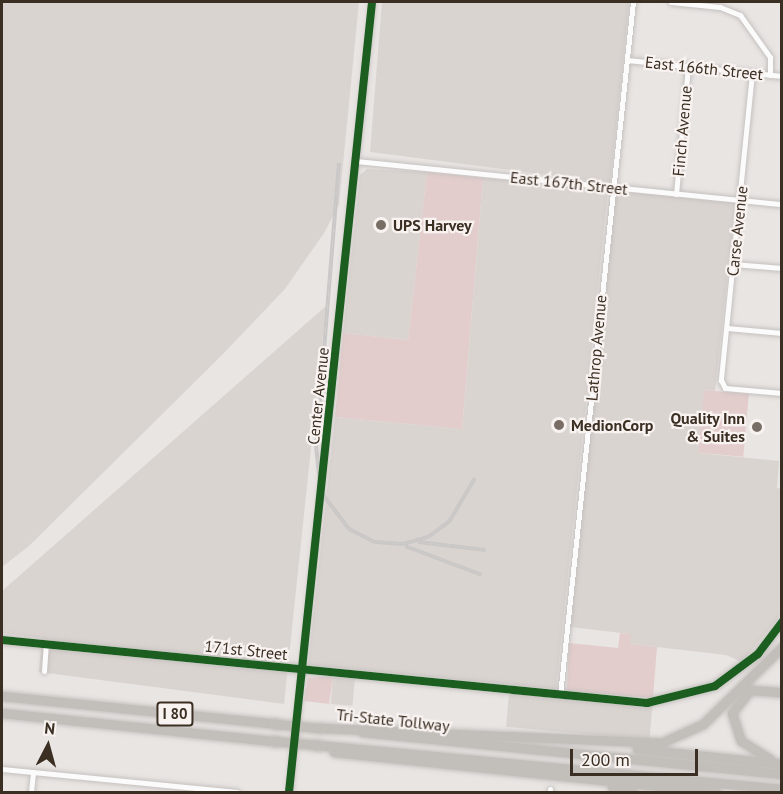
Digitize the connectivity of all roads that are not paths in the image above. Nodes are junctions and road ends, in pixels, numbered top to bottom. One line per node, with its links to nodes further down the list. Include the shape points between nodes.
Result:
1 (372, 2): 9 (street, Center Avenue)
2 (633, 2): 4 (street, Lathrop Avenue)
3 (671, 2): 7 (street, via 720,7 740,15 770,57)
4 (627, 60): 5 (street, East 166th Street); 10 (street, Lathrop Avenue)
5 (688, 67): 6 (street, East 166th Street); 11 (street, Finch Avenue)
6 (752, 73): 7 (street, East 166th Street); 12 (street, Carse Avenue)
7 (770, 75): 8 (street, East 166th Street)
8 (782, 76)
9 (356, 161): 10 (street, East 167th Street); 23 (street, Center Avenue)
10 (612, 187): 11 (street, East 167th Street); 26 (street, Lathrop Avenue)
11 (676, 194): 12 (street, East 167th Street)
12 (740, 200): 13 (street, East 167th Street); 14 (street, Carse Avenue)
13 (782, 204)
14 (733, 264): 15 (street); 16 (street, Carse Avenue)
15 (782, 267)
16 (727, 328): 17 (street); 18 (street, Carse Avenue, via 724,388)
17 (782, 333)
18 (782, 393)
19 (782, 622): 26 (street, 171st Street, via 737,672 694,694 647,704)
20 (2, 640): 21 (street, 171st Street)
21 (46, 644): 23 (street, 171st Street); 24 (street)
22 (782, 647): 30 (highway, via 708,720 683,737 651,744)
23 (303, 669): 26 (street, 171st Street); 42 (street, Center Avenue)
24 (44, 671)
25 (782, 692): 32 (highway, via 761,687 746,692 732,720 746,747)
26 (560, 695)
27 (2, 696): 29 (highway, Tri-State Tollway / I 80, bridge)
28 (2, 713): 31 (highway, Tri-State Tollway / I 80, bridge)
29 (319, 728): 30 (highway); 36 (highway, Tri-State Tollway / I 80)
30 (572, 742): 32 (highway)
31 (317, 747): 35 (highway); 38 (highway, Tri-State Tollway / I 80)
32 (782, 763)
33 (2, 769): 34 (street)
34 (33, 772): 37 (street); 39 (street)
35 (506, 773): 43 (highway); 44 (highway)
36 (782, 774)
37 (163, 785): 40 (street); 41 (street)
38 (782, 789)
39 (32, 792)
40 (162, 792)
41 (237, 792)
42 (289, 792)
43 (632, 792)
44 (716, 792)

